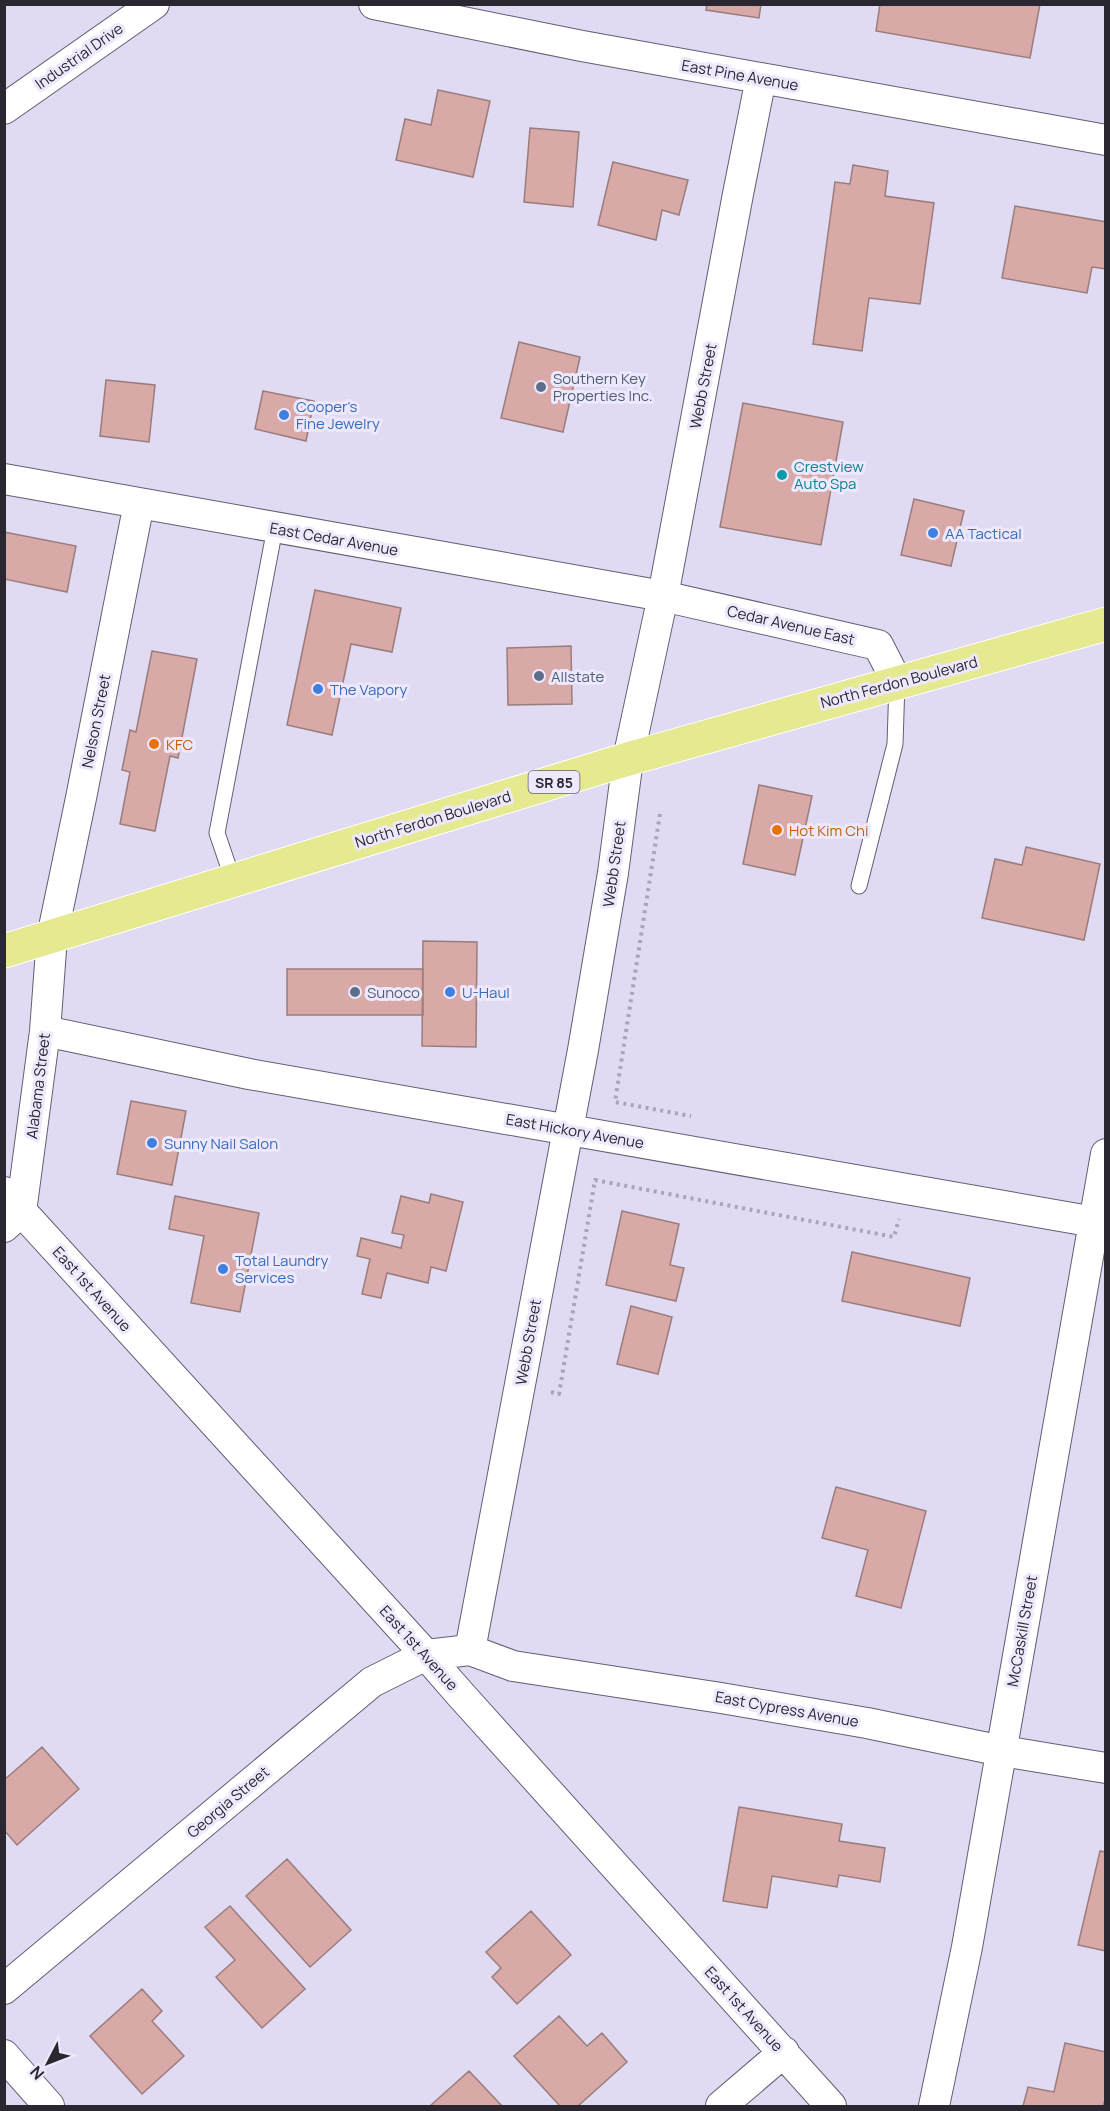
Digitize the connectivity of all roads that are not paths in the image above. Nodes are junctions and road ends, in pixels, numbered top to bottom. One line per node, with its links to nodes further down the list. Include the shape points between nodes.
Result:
1 (154, 4): 4 (street, Industrial Drive)
2 (374, 4): 3 (street, East Pine Avenue)
3 (761, 78): 5 (street, East Pine Avenue); 9 (street, Webb Street)
4 (4, 109)
5 (1106, 140)
6 (4, 479): 7 (street, East Cedar Avenue)
7 (138, 503): 8 (street, East Cedar Avenue); 15 (street, Nelson Street)
8 (274, 528): 9 (street, East Cedar Avenue); 13 (lane, via 217,833)
9 (663, 596): 11 (street, Cedar Avenue East, via 878,645); 12 (street, Webb Street)
10 (1106, 624): 11 (main road, North Ferdon Boulevard / SR 85)
11 (897, 682): 12 (main road, North Ferdon Boulevard / SR 85); 14 (lane, via 895,744)
12 (628, 759): 13 (main road, North Ferdon Boulevard / SR 85); 18 (street, Webb Street, via 611,885)
13 (233, 880): 15 (main road, North Ferdon Boulevard / SR 85)
14 (859, 886)
15 (52, 937): 16 (main road, North Ferdon Boulevard / SR 85); 17 (street, Alabama Street)
16 (4, 951)
17 (45, 1031): 18 (street, East Hickory Avenue, via 249,1074); 20 (street, Alabama Street)
18 (567, 1130): 21 (street, East Hickory Avenue); 22 (street, Webb Street)
19 (1106, 1154): 21 (street, McCaskill Street)
20 (10, 1210): 23 (street, East 1st Avenue)
21 (1099, 1223): 24 (street, McCaskill Street)
22 (470, 1650): 23 (street, Georgia Street); 24 (street, East Cypress Avenue, via 513,1666 867,1723)
23 (426, 1655): 26 (street, Georgia Street, via 372,1682); 27 (street, East 1st Avenue)
24 (1002, 1751): 25 (street, East Cypress Avenue); 32 (street, McCaskill Street)
25 (1106, 1768)
26 (4, 1989)
27 (783, 2052): 30 (street); 31 (street, East 1st Avenue)
28 (4, 2055): 29 (street)
29 (49, 2106)
30 (721, 2106)
31 (831, 2106)
32 (934, 2106)

